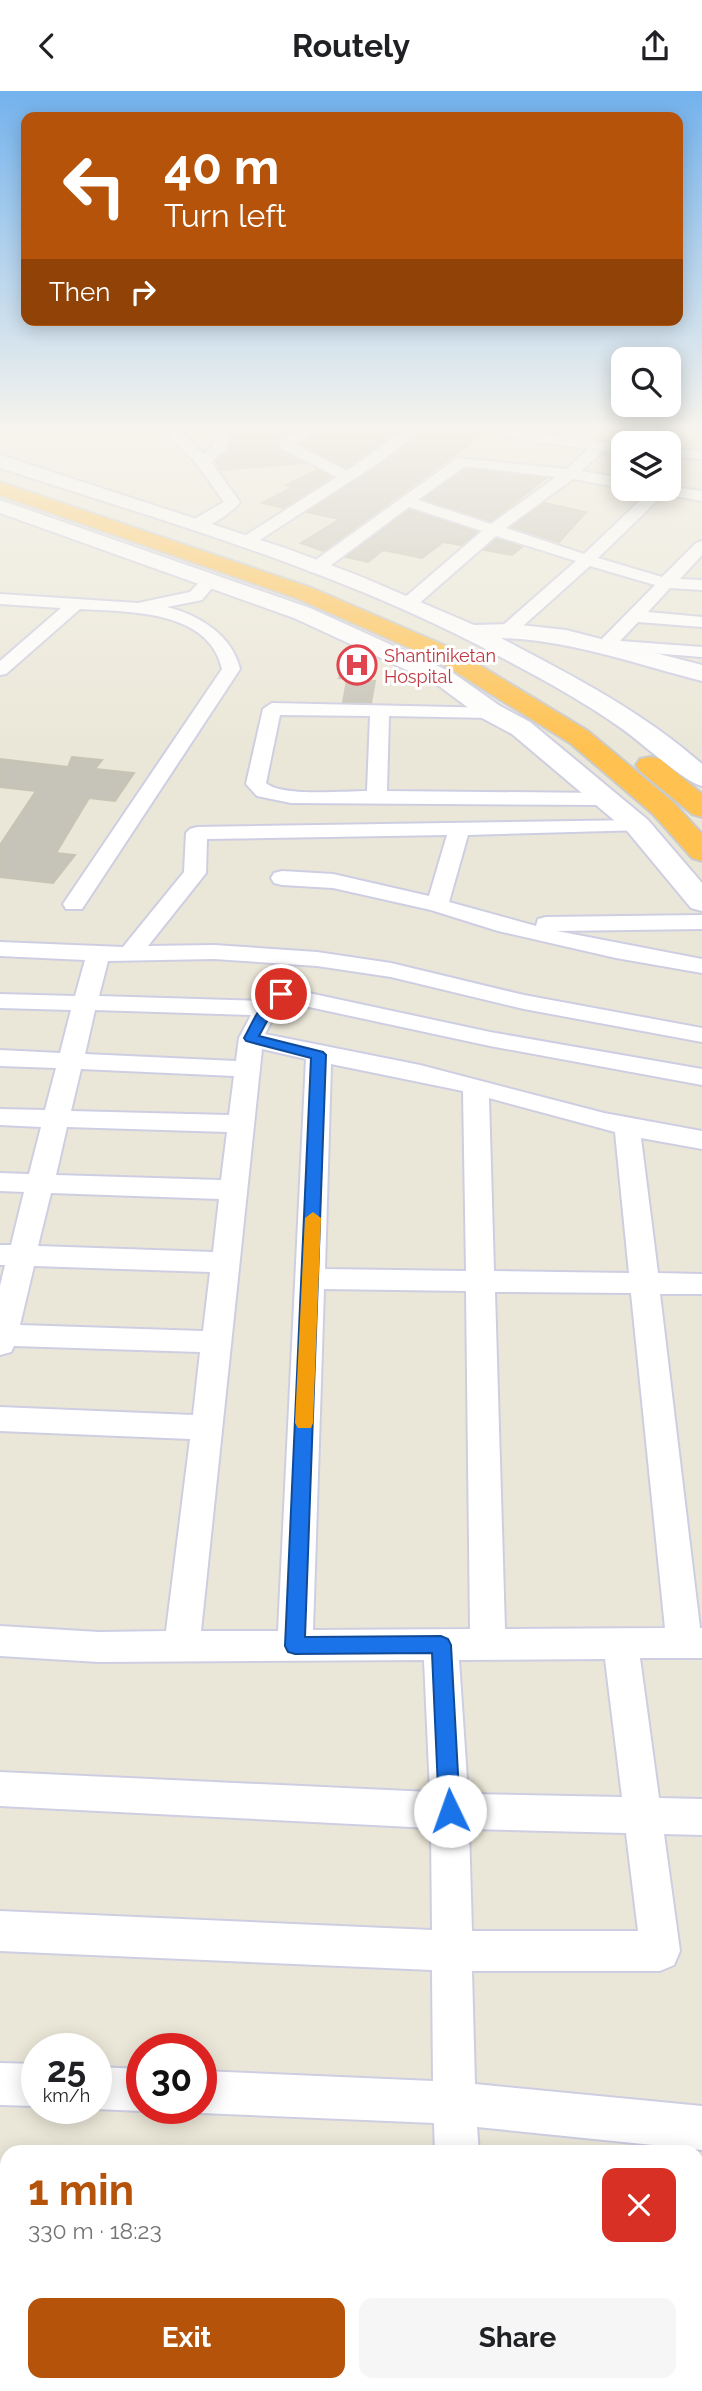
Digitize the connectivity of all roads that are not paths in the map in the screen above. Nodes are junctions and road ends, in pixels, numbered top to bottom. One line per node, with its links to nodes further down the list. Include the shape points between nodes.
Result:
1 (85, 536): 14 (street)
2 (140, 536): 26 (highway, via 304,593)
3 (179, 536): 24 (highway)
4 (229, 536): 10 (street)
5 (255, 536): 10 (street)
6 (360, 536): 13 (street)
7 (486, 536): 19 (street)
8 (512, 536): 12 (street)
9 (612, 536): 12 (street)
10 (246, 542): 13 (street)
11 (702, 546): 15 (street)
12 (587, 561): 15 (street); 23 (street)
13 (316, 568): 19 (street)
14 (209, 581): 20 (street, via 196,596); 28 (street, via 302,613)
15 (666, 583): 16 (street); 21 (street)
16 (702, 585)
17 (0, 599): 18 (street)
18 (78, 602): 20 (street); 29 (street)
19 (409, 603): 24 (street)
20 (138, 608): 42 (street, via 172,613 216,638 231,670)
21 (635, 616): 22 (street); 25 (street)
22 (702, 621)
23 (508, 630): 24 (street); 25 (street)
24 (458, 634): 26 (street); 33 (street, via 499,645 596,699); 36 (highway, via 606,730)
25 (606, 645): 27 (street); 30 (street)
26 (426, 646): 28 (street); 39 (highway, via 579,737 663,808)
27 (702, 652)
28 (400, 656): 32 (street, via 444,678)
29 (0, 670)
30 (702, 673)
31 (380, 711): 32 (street); 34 (street); 34 (street, via 272,709 256,784 264,792 291,797)
32 (491, 712): 35 (street, via 521,728)
33 (696, 768)
34 (377, 797): 35 (street)
35 (604, 799): 37 (street)
36 (702, 807)
37 (638, 826): 38 (street); 41 (street)
38 (460, 828): 43 (street); 47 (street, via 197,833 195,873)
39 (702, 852)
40 (282, 878): 43 (street, via 333,881)
41 (702, 902)
42 (74, 904)
43 (437, 905): 45 (street)
44 (702, 922): 45 (street)
45 (498, 924): 49 (street)
46 (0, 949): 48 (street)
47 (131, 952): 48 (street); 53 (street, via 317,959)
48 (98, 954): 51 (street)
49 (702, 966)
50 (0, 1000): 51 (street)
51 (85, 1003): 52 (street); 57 (street)
52 (268, 1008): 54 (street); 59 (street, via 281,994 490,1039)
53 (702, 1035)
54 (251, 1038): 55 (street); 58 (street)
55 (318, 1055): 60 (street); 71 (street)
56 (0, 1058): 57 (street)
57 (69, 1061): 58 (street); 62 (street)
58 (247, 1069): 63 (street)
59 (702, 1077)
60 (476, 1087): 64 (street); 72 (street)
61 (0, 1117): 62 (street)
62 (55, 1118): 63 (street); 67 (street)
63 (241, 1124): 68 (street)
64 (627, 1126): 65 (street); 73 (street)
65 (702, 1140)
66 (0, 1182): 67 (street)
67 (39, 1182): 68 (street); 69 (street)
68 (233, 1190): 70 (street)
69 (11, 1255): 70 (street); 75 (street)
70 (224, 1262): 76 (street)
71 (310, 1279): 72 (street); 85 (street)
72 (481, 1281): 73 (street); 83 (street)
73 (644, 1283): 74 (street); 80 (street)
74 (702, 1284)
75 (1, 1338): 76 (street)
76 (216, 1342): 78 (street)
77 (0, 1419): 78 (street)
78 (208, 1428): 84 (street)
79 (0, 1641): 84 (street)
80 (693, 1643): 81 (street)
81 (621, 1644): 83 (street); 88 (street)
82 (441, 1645): 83 (street); 85 (street); 87 (street)
83 (488, 1645)
84 (182, 1646): 85 (street)
85 (295, 1646)
86 (0, 1789): 87 (street)
87 (450, 1811): 88 (street); 91 (street)
88 (643, 1817): 89 (street); 91 (street, via 660,1951)
89 (702, 1817)
90 (0, 1931): 91 (street)
91 (453, 1951): 95 (street)
92 (0, 2084): 93 (street)
93 (21, 2085)
94 (217, 2093): 95 (street)
95 (454, 2103): 96 (street); 97 (street)
96 (702, 2128)
97 (457, 2145)

